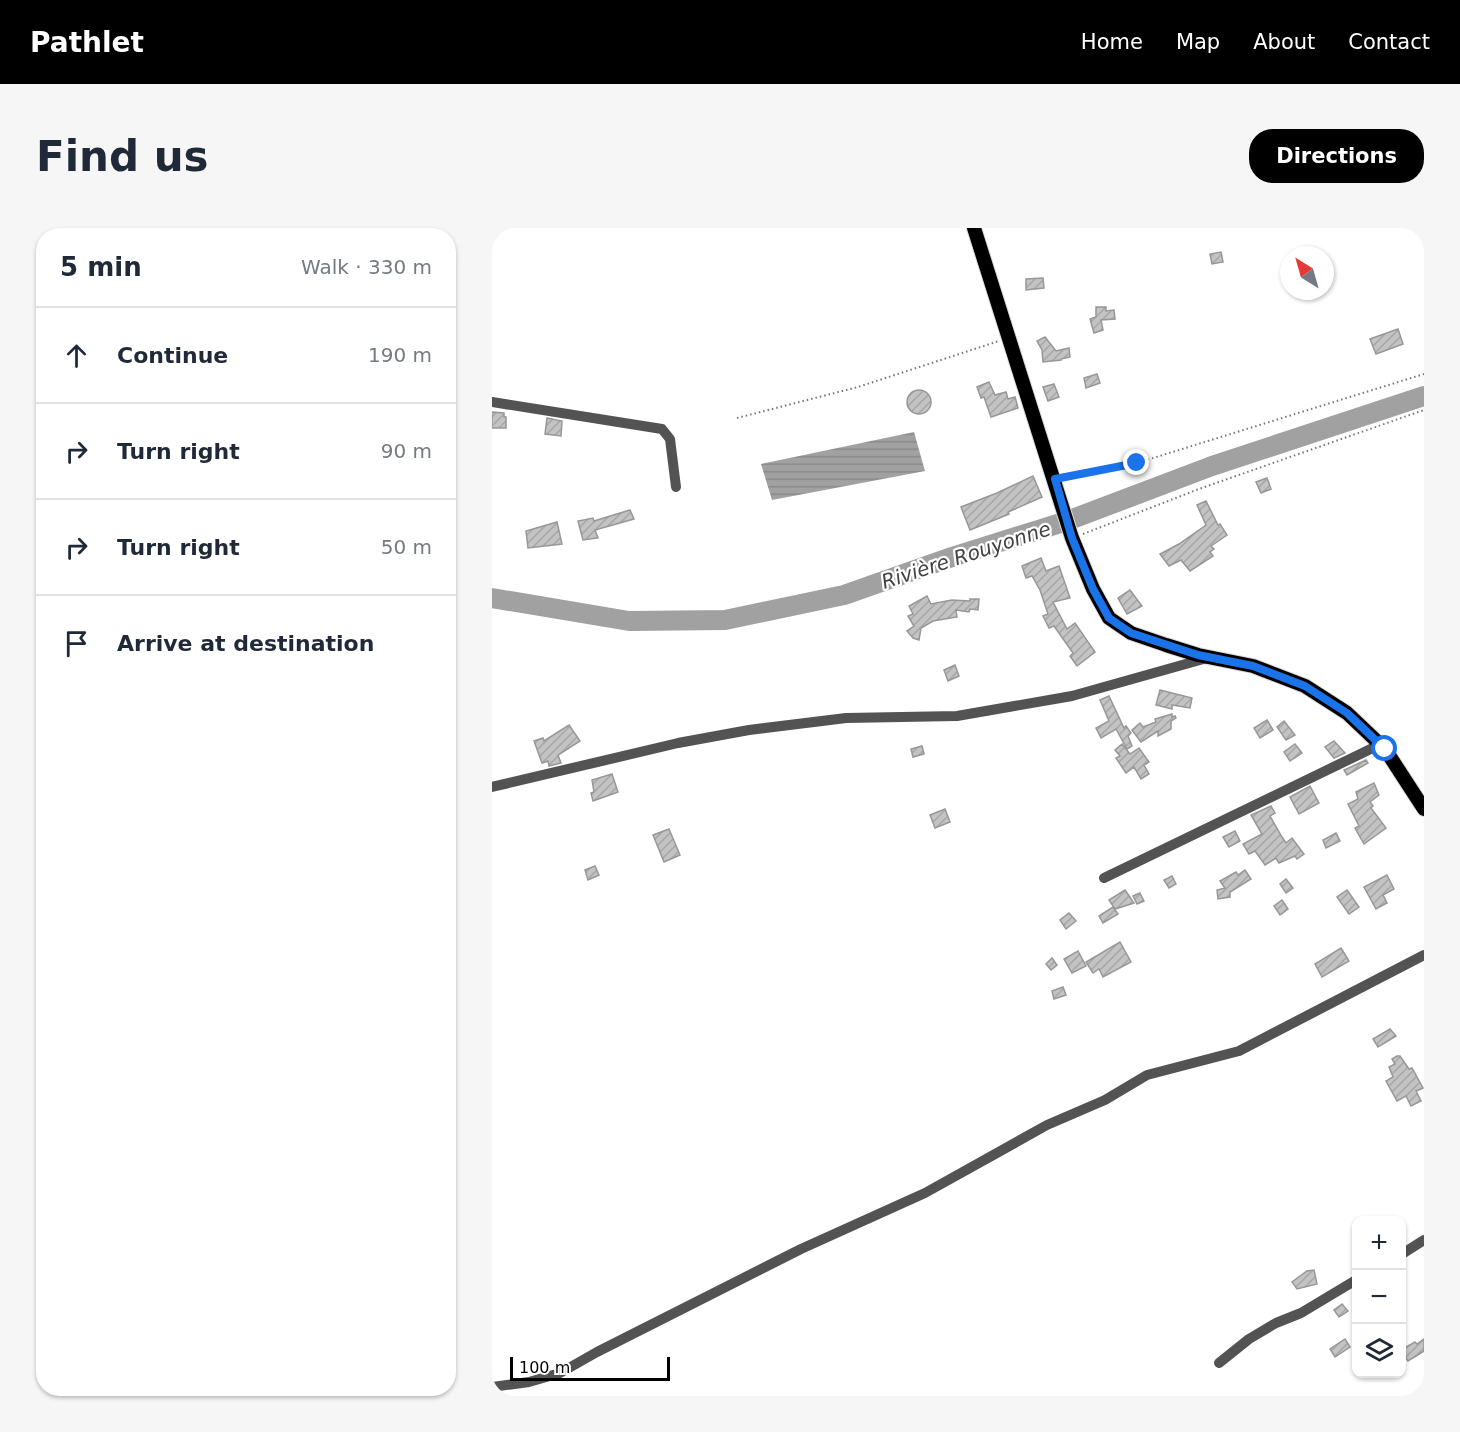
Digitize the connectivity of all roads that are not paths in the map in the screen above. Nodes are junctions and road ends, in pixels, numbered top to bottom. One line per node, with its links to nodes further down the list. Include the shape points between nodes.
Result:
1 (974, 228): 4 (main road, via 1072,538 1093,589 1109,618 1131,633)
2 (492, 402): 3 (street, via 662,429 670,439)
3 (676, 487)
4 (1209, 657): 5 (main road, via 1253,666 1305,686 1347,713); 6 (street, via 1060,698 957,716 846,718 748,730)
5 (1381, 744): 7 (main road); 8 (street)
6 (492, 787)
7 (1424, 809)
8 (1104, 878)
9 (1424, 955): 14 (street, via 1239,1052 1147,1075 925,1193 801,1249 560,1373 529,1383)
10 (1424, 1240): 11 (street)
11 (1406, 1251)
12 (1352, 1282): 13 (street, via 1249,1339)
13 (1219, 1363)
14 (492, 1387)

